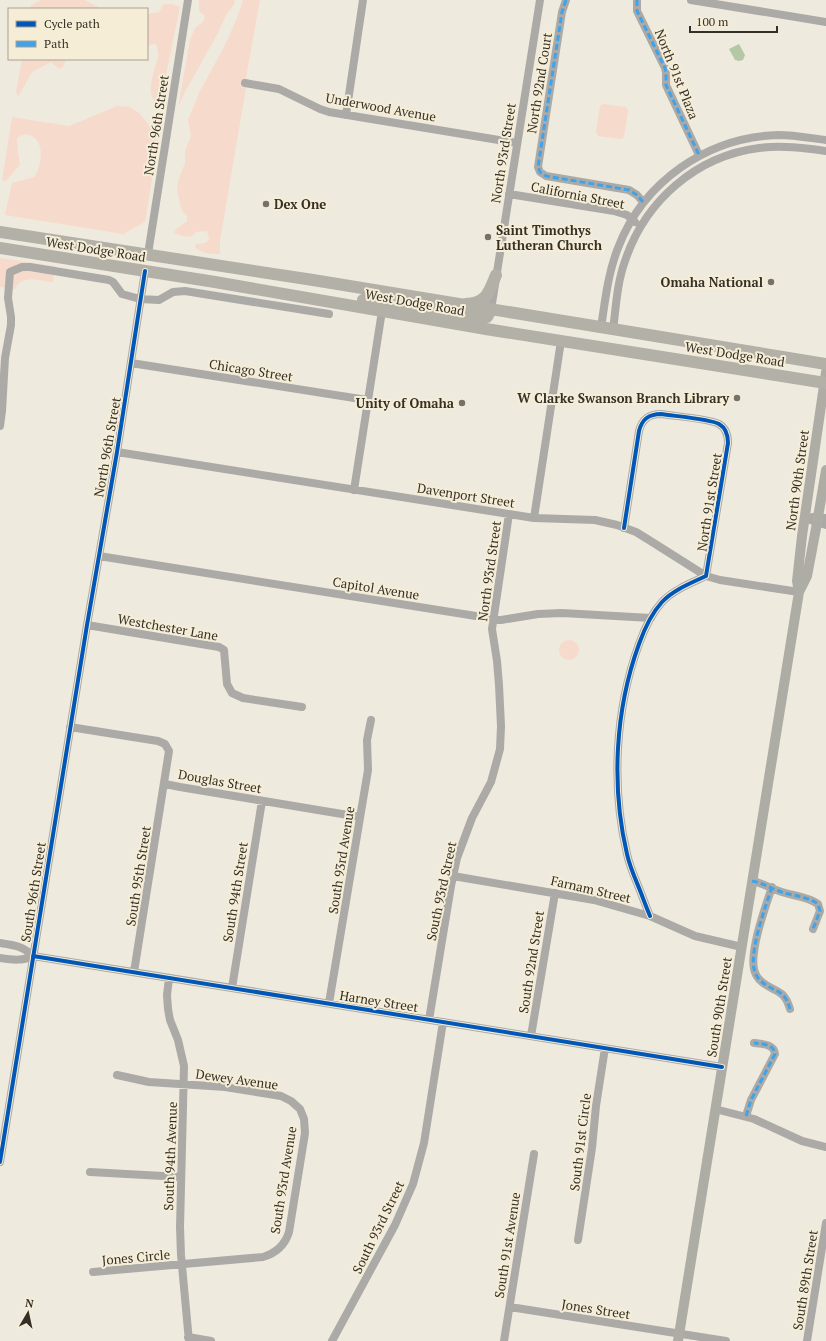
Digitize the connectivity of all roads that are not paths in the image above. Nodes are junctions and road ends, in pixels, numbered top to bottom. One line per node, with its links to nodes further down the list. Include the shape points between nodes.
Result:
1 (188, 0): 20 (street, North 96th Street)
2 (363, 0): 9 (street)
3 (540, 0): 11 (street, North 93rd Street)
4 (566, 0): 15 (street, North 92nd Court, via 538,162 539,170 546,176 629,190)
5 (637, 0): 13 (street, North 91st Plaza, via 637,11 665,68 666,85)
6 (691, 0): 7 (street)
7 (826, 22)
8 (245, 83): 9 (street, Underwood Avenue, via 279,89 320,109)
9 (346, 115): 11 (street, Underwood Avenue)
10 (826, 140): 13 (street, via 786,135 761,137 730,143)
11 (517, 143): 14 (street, North 93rd Street)
12 (826, 151): 17 (street, via 784,146 761,147 716,159 676,184)
13 (699, 155): 15 (street, via 669,176)
14 (508, 194): 16 (street, California Street, via 614,211); 24 (street, North 93rd Street)
15 (643, 202): 16 (street)
16 (632, 219): 17 (street, California Street); 21 (street)
17 (640, 226): 22 (street)
18 (0, 232): 20 (highway, West Dodge Road)
19 (0, 248): 23 (highway, West Dodge Road)
20 (148, 254): 27 (highway, West Dodge Road)
21 (614, 258): 22 (street); 31 (street)
22 (624, 262): 31 (street)
23 (145, 271): 25 (street, North 96th Street); 26 (highway, West Dodge Road)
24 (496, 275): 27 (highway, via 488,294 482,300); 28 (street, North 93rd Street)
25 (140, 299): 30 (street, via 159,300 173,292 185,291); 33 (street, North 96th Street); 37 (street, via 122,294 111,281 104,279 30,267 10,272 8,298 11,325 4,358)
26 (326, 301): 28 (highway, via 380,302 480,318 487,317); 29 (highway, West Dodge Road)
27 (451, 304): 28 (highway, West Dodge Road)
28 (491, 310): 31 (highway, West Dodge Road)
29 (382, 311): 32 (highway, West Dodge Road); 36 (street)
30 (329, 314)
31 (607, 329): 34 (highway, West Dodge Road)
32 (561, 341): 35 (highway, West Dodge Road); 42 (street)
33 (131, 363): 36 (street, Chicago Street); 38 (street, North 96th Street)
34 (826, 364)
35 (825, 379): 43 (main road, North 90th Street)
36 (367, 400): 40 (street)
37 (0, 426)
38 (117, 452): 40 (street, Davenport Street); 46 (street, North 96th Street)
39 (826, 470): 44 (main road, North 90th Street)
40 (354, 490): 41 (street, Davenport Street)
41 (509, 514): 42 (street, Davenport Street); 50 (street, North 93rd Street)
42 (534, 518): 45 (street, Davenport Street, via 595,520)
43 (804, 518): 44 (street); 48 (main road, North 90th Street, via 797,579)
44 (822, 521): 48 (main road, North 90th Street, via 806,579)
45 (624, 528): 47 (street, Davenport Street, via 649,540); 47 (street, North 91st Street, via 643,421 651,415 661,414 716,422 726,432 728,447)
46 (99, 556): 50 (street, Capitol Avenue); 51 (street, North 96th Street)
47 (706, 576): 48 (street, Davenport Street); 49 (street, via 669,596)
48 (799, 592): 52 (main road, North 90th Street)
49 (651, 618): 50 (street, Capitol Avenue, via 562,613); 64 (street, via 631,670 618,746 619,810 626,852)
50 (493, 619): 55 (street, North 93rd Street)
51 (87, 625): 53 (street, Westchester Lane, via 219,647 224,650 227,684 232,693 242,698); 56 (street, South 96th Street)
52 (782, 701): 61 (main road, South 90th Street)
53 (302, 707)
54 (371, 720): 59 (street, South 93rd Avenue, via 367,740 368,770)
55 (501, 726): 60 (street, South 93rd Street, via 497,764 491,782 472,818)
56 (70, 727): 57 (street, Douglas Street, via 163,742 170,754); 68 (street, South 96th Street)
57 (165, 784): 58 (street, Douglas Street); 70 (street, South 95th Street)
58 (262, 801): 59 (street, Douglas Street); 72 (street, South 94th Street)
59 (360, 817): 73 (street, South 93rd Avenue)
60 (453, 876): 63 (street, Farnam Street); 75 (street, South 93rd Street)
61 (752, 881): 62 (street); 67 (main road, South 90th Street)
62 (772, 887): 65 (street, via 818,904 820,911); 74 (street, via 760,922 754,968 761,981 784,995)
63 (555, 893): 64 (street, Farnam Street); 77 (street, South 92nd Street)
64 (650, 916): 67 (street, Farnam Street, via 695,936)
65 (813, 929)
66 (0, 943): 68 (street, via 26,949)
67 (742, 947): 80 (main road, South 90th Street)
68 (33, 956): 69 (street, via 20,960); 70 (street, Harney Street); 88 (street, South 96th Street)
69 (0, 958)
70 (134, 972): 71 (street, Harney Street)
71 (169, 978): 72 (street, Harney Street); 82 (street, South 94th Avenue, via 168,1009 182,1054)
72 (232, 988): 73 (street, Harney Street)
73 (329, 1003): 75 (street, Harney Street)
74 (790, 1009)
75 (430, 1020): 76 (street, Harney Street)
76 (443, 1022): 77 (street, Harney Street); 99 (street, South 93rd Street, via 424,1143 413,1184 392,1231)
77 (531, 1036): 79 (street, Harney Street)
78 (754, 1043): 85 (street, via 770,1046 775,1052 755,1094)
79 (605, 1048): 80 (street, Harney Street); 92 (street, South 91st Circle)
80 (722, 1067): 83 (main road, South 90th Street)
81 (116, 1075): 82 (street, Dewey Avenue, via 149,1082)
82 (185, 1084): 84 (street, Dewey Avenue, via 281,1096 292,1101); 90 (street, South 94th Avenue)
83 (715, 1109): 85 (street); 96 (main road, South 90th Street)
84 (303, 1114): 93 (street, South 93rd Avenue, via 305,1133 289,1232 280,1248 263,1257)
85 (748, 1117): 86 (street, via 802,1141)
86 (826, 1147)
87 (534, 1154): 95 (street, South 91st Avenue)
88 (0, 1162)
89 (90, 1172): 90 (street)
90 (182, 1177): 93 (street, South 94th Avenue)
91 (826, 1223): 102 (street, South 89th Street)
92 (578, 1240)
93 (181, 1265): 94 (street, Jones Circle); 97 (street, South 94th Avenue)
94 (93, 1272)
95 (510, 1307): 96 (street, Jones Street); 100 (street, South 91st Avenue)
96 (678, 1337): 101 (street, Jones Street)
97 (188, 1339): 98 (street)
98 (211, 1341)
99 (332, 1341)
100 (504, 1341)
101 (726, 1341)
102 (807, 1341)

